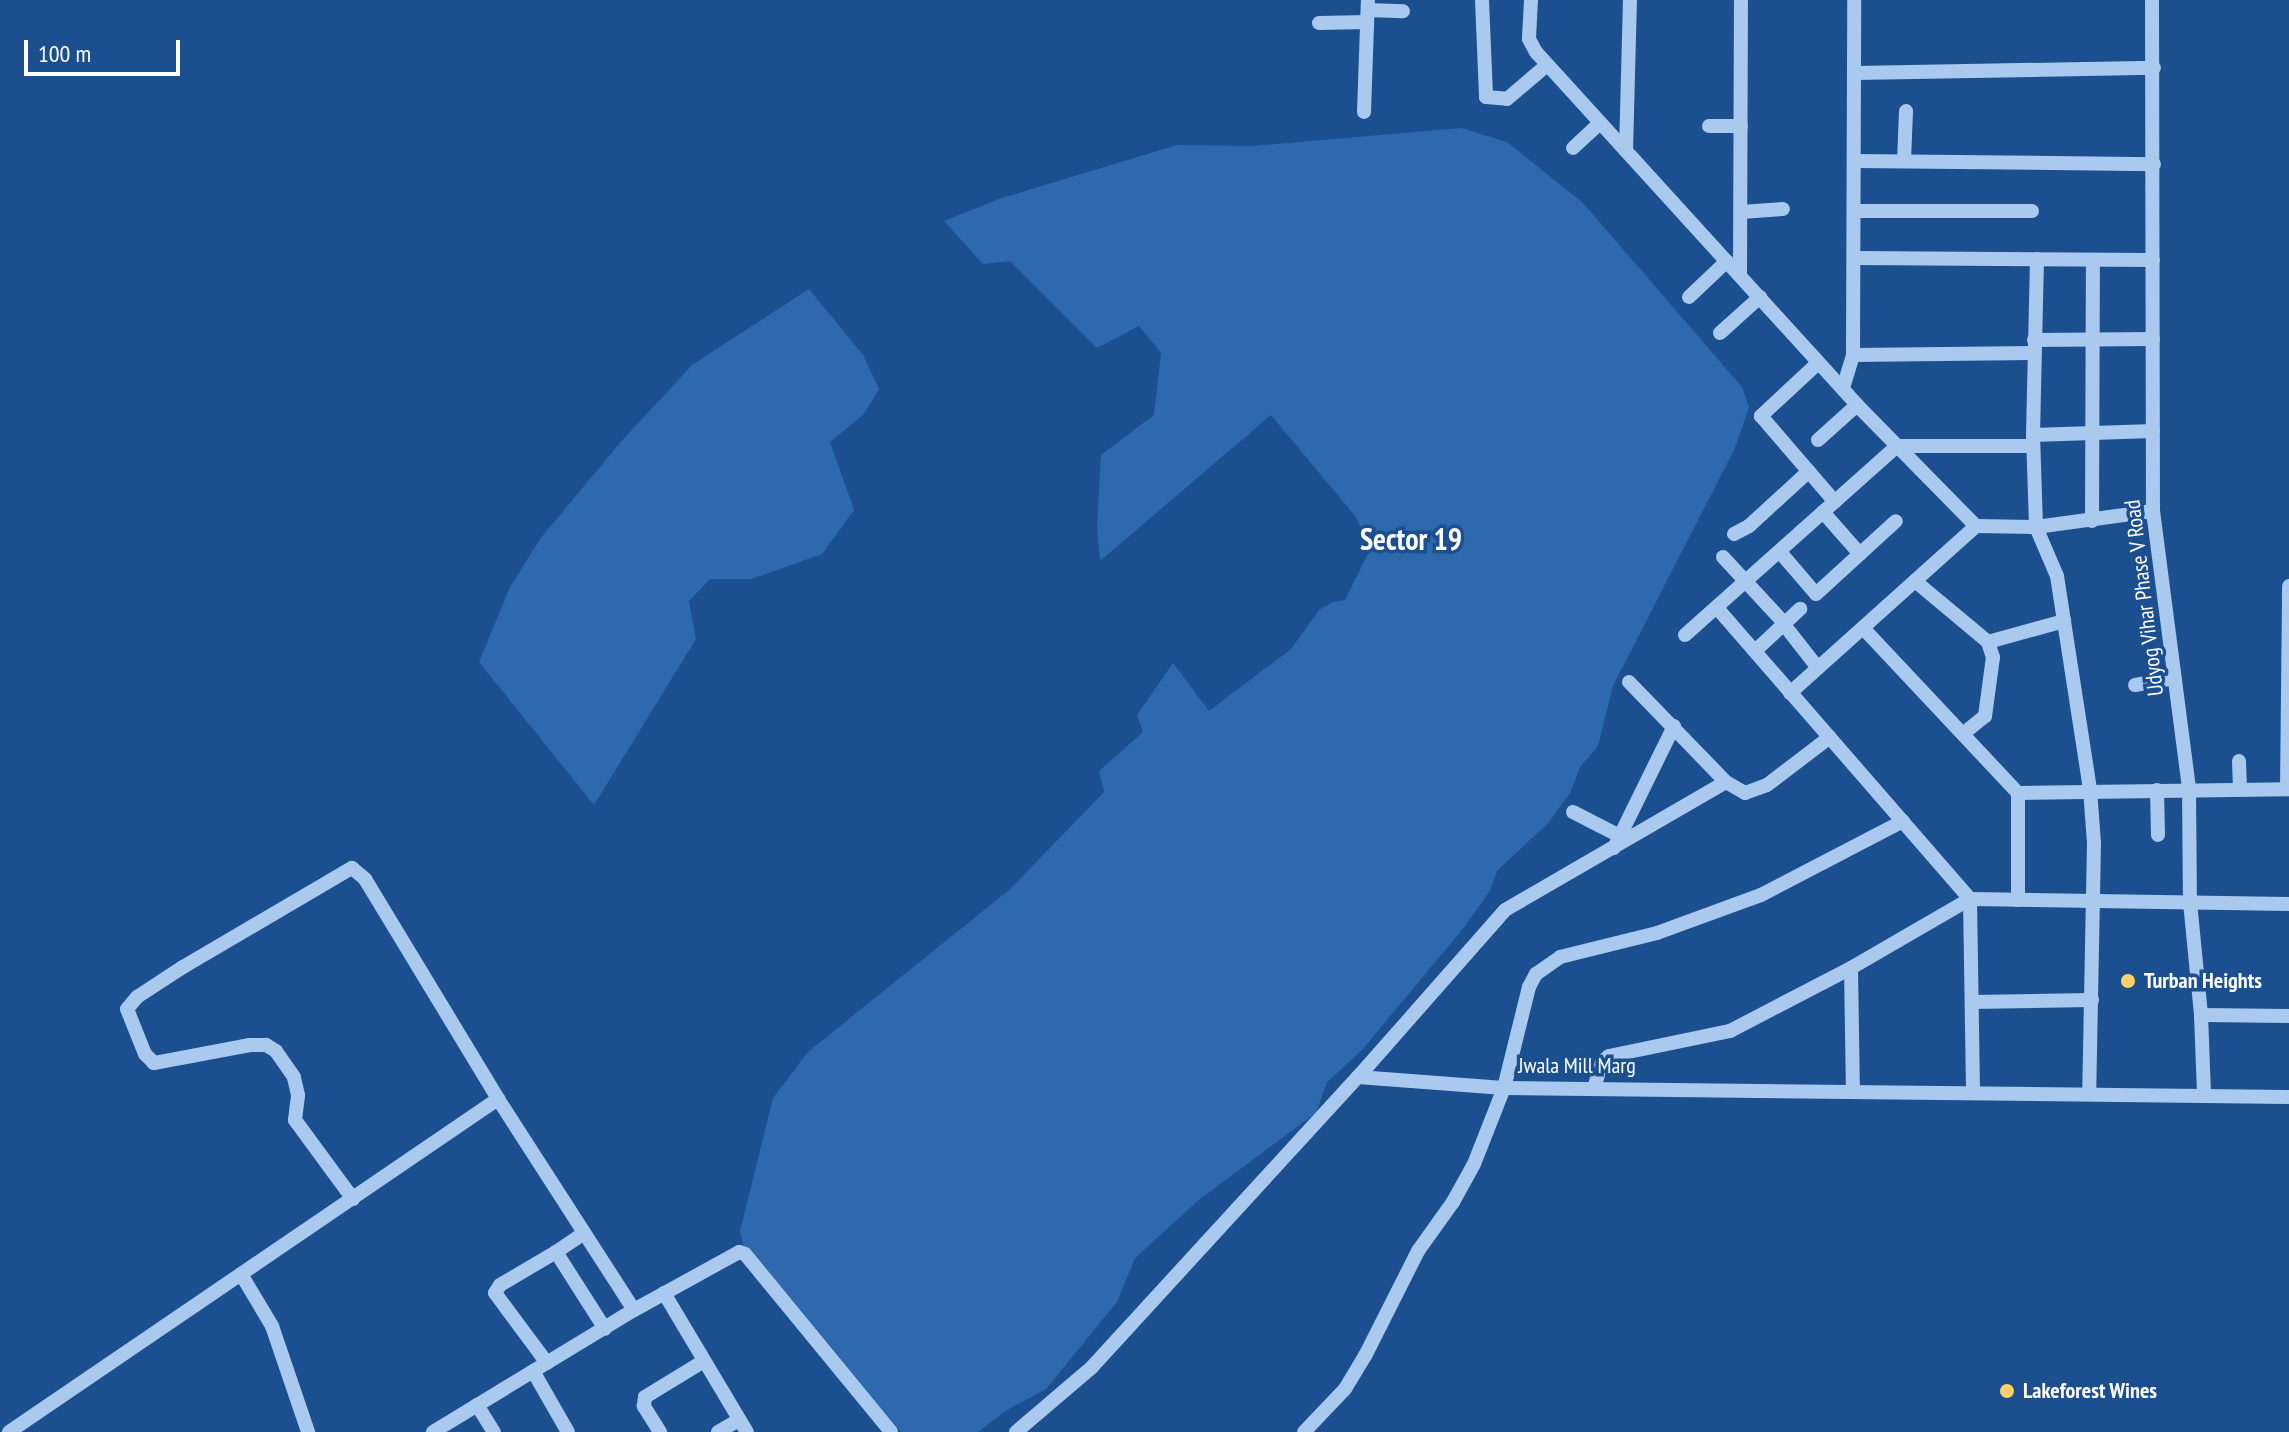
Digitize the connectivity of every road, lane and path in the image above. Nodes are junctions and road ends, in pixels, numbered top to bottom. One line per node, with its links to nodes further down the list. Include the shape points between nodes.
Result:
1 (1482, 0): 12 (street, via 1486,97 1507,99)
2 (1531, 0): 12 (street, via 1529,39)
3 (1630, 0): 21 (street)
4 (1741, 0): 19 (street)
5 (1854, 0): 14 (street)
6 (2152, 0): 13 (street, Udyog Vihar Phase V Road)
7 (1367, 11): 8 (street); 9 (street); 11 (street)
8 (1403, 11)
9 (1319, 23)
10 (1351, 45): 11 (street)
11 (1366, 46): 16 (street)
12 (1547, 65): 17 (street)
13 (2154, 68): 14 (street); 24 (street, Udyog Vihar Phase V Road)
14 (1855, 73): 22 (street)
15 (1906, 111): 23 (street)
16 (1364, 112)
17 (1600, 123): 20 (street); 21 (street)
18 (1709, 126): 19 (street)
19 (1741, 126): 28 (street)
20 (1573, 148)
21 (1626, 151): 33 (street)
22 (1855, 161): 23 (street); 26 (street)
23 (1904, 161): 24 (street)
24 (2154, 164): 32 (street, Udyog Vihar Phase V Road)
25 (1783, 209): 28 (street)
26 (1855, 211): 27 (street); 29 (street)
27 (2032, 211)
28 (1741, 212): 34 (street)
29 (1855, 258): 30 (street); 41 (street)
30 (2037, 259): 31 (street); 40 (street)
31 (2093, 260): 32 (street); 38 (street)
32 (2153, 260): 39 (street, Udyog Vihar Phase V Road)
33 (1727, 261): 34 (street); 35 (street)
34 (1740, 275): 36 (street)
35 (1689, 297)
36 (1760, 297): 37 (street); 42 (street)
37 (1720, 333)
38 (2094, 339): 39 (street); 40 (street); 46 (street)
39 (2153, 339): 45 (street, Udyog Vihar Phase V Road)
40 (2034, 347): 41 (street); 48 (street)
41 (1853, 355): 43 (street)
42 (1818, 363): 43 (street); 50 (street, via 1761,416)
43 (1843, 388): 44 (street)
44 (1857, 405): 47 (street); 49 (street)
45 (2153, 431): 46 (street); 52 (street, Udyog Vihar Phase V Road)
46 (2094, 433): 48 (street); 55 (street)
47 (1818, 440)
48 (2033, 441): 49 (street); 57 (street)
49 (1897, 446): 51 (street); 56 (street)
50 (1809, 471): 51 (street); 58 (street)
51 (1835, 502): 53 (street)
52 (2153, 511): 55 (street); 74 (street, Udyog Vihar Phase V Road)
53 (1823, 512): 59 (street); 60 (street)
54 (1896, 521): 60 (street)
55 (2092, 521): 57 (street)
56 (1976, 526): 57 (street); 62 (street)
57 (2036, 527): 67 (street, via 2057,576)
58 (1734, 534)
59 (1780, 552): 60 (street, via 1816,594); 63 (street)
60 (1860, 554)
61 (1723, 557): 63 (street)
62 (1915, 581): 69 (street); 71 (street)
63 (1746, 583): 65 (street); 68 (street)
64 (2289, 586): 85 (street)
65 (1718, 609): 70 (street); 72 (street)
66 (1800, 609): 68 (street)
67 (2064, 621): 71 (street); 83 (street)
68 (1787, 627): 72 (street); 73 (street)
69 (1863, 628): 73 (street); 79 (street)
70 (1685, 635)
71 (1988, 642): 79 (street, via 1993,670 1988,705 1980,723)
72 (1755, 651): 77 (street)
73 (1818, 668): 77 (street)
74 (2174, 678): 76 (street); 87 (street, Udyog Vihar Phase V Road)
75 (1629, 682): 78 (street)
76 (2135, 685)
77 (1790, 693): 80 (street)
78 (1674, 726): 82 (street); 92 (street)
79 (1963, 734): 88 (street)
80 (1830, 737): 82 (street, via 1756,791 1745,793); 90 (street)
81 (2239, 761): 84 (street)
82 (1726, 782): 92 (street)
83 (2090, 789): 86 (street); 88 (street); 95 (street)
84 (2240, 789): 85 (street); 87 (street)
85 (2288, 789)
86 (2157, 790): 87 (street); 91 (street)
87 (2189, 790): 96 (street, Udyog Vihar Phase V Road)
88 (2018, 793): 94 (street)
89 (1573, 812): 92 (street)
90 (1903, 821): 93 (street); 104 (street, via 1747,901 1547,964 1529,987)
91 (2158, 835)
92 (1616, 842): 103 (street, via 1505,910)
93 (1970, 899): 94 (street); 98 (street); 100 (street)
94 (2018, 900): 95 (street)
95 (2095, 901): 96 (street); 99 (street)
96 (2190, 902): 97 (street); 101 (street, Udyog Vihar Phase V Road)
97 (2289, 904)
98 (1851, 968): 105 (street, via 1730,1031 1609,1056); 106 (street)
99 (2092, 1000): 100 (street); 108 (street)
100 (1972, 1002): 107 (street)
101 (2201, 1015): 102 (street); 109 (street, Udyog Vihar Phase V Road)
102 (2289, 1016)
103 (1358, 1077): 104 (street, Jwala Mill Marg); 132 (street, via 1092,1367)
104 (1504, 1088): 105 (street, Jwala Mill Marg); 133 (street, via 1474,1164 1411,1262 1365,1356 1345,1389)
105 (1594, 1088): 106 (street, Jwala Mill Marg)
106 (1853, 1090): 107 (street, Jwala Mill Marg)
107 (1973, 1093): 108 (street, Jwala Mill Marg)
108 (2089, 1094): 109 (street, Jwala Mill Marg)
109 (2204, 1094): 110 (street, Jwala Mill Marg)
110 (2289, 1097)
111 (498, 1099): 112 (street); 112 (street, via 365,879 352,868 130,1003 128,1015 154,1063 250,1045 276,1051 294,1077 295,1120); 113 (street)
112 (353, 1199): 115 (street)
113 (583, 1234): 114 (street); 117 (street)
114 (556, 1252): 118 (street); 120 (street, via 495,1293)
115 (241, 1274): 124 (street); 125 (street, via 272,1326)
116 (664, 1293): 117 (street); 119 (street); 131 (street, via 732,1253 745,1254)
117 (634, 1310): 118 (street)
118 (605, 1329): 120 (street)
119 (704, 1361): 123 (street); 129 (street, via 645,1397 644,1406)
120 (547, 1363): 121 (street)
121 (533, 1371): 122 (street); 128 (street)
122 (477, 1405): 126 (street); 127 (street)
123 (743, 1426): 130 (street)
124 (9, 1432)
125 (308, 1432)
126 (433, 1432)
127 (494, 1432)
128 (568, 1432)
129 (660, 1432)
130 (718, 1432)
131 (890, 1432)
132 (1016, 1432)
133 (1304, 1432)

